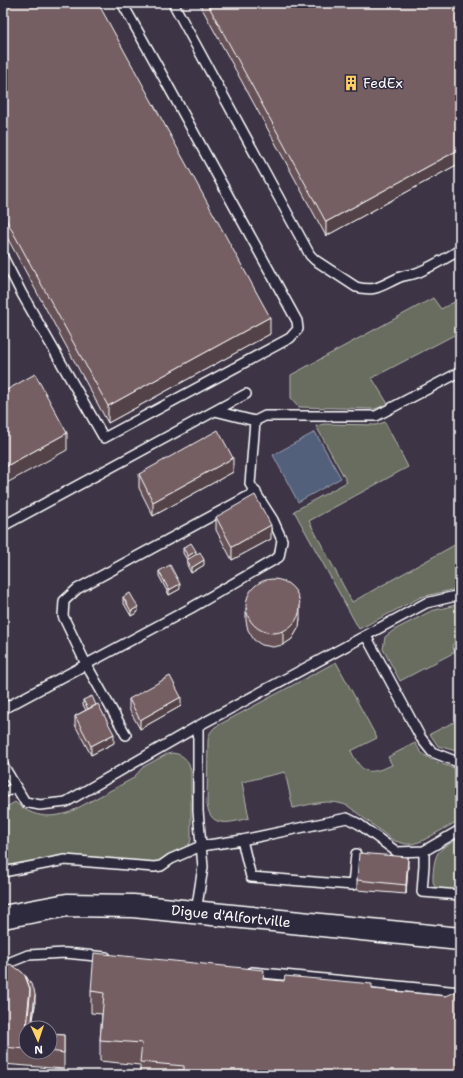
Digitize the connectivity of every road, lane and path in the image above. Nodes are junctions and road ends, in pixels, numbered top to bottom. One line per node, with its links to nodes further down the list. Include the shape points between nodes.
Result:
1 (122, 3): 4 (lane, via 297,321 298,329 290,338 104,438)
2 (173, 3): 3 (lane, via 315,260 356,286 368,289 418,273)
3 (460, 250)
4 (3, 257)
5 (460, 372): 8 (lane, via 376,416 265,416)
6 (246, 394): 7 (lane)
7 (215, 411): 8 (lane); 10 (lane)
8 (255, 421): 9 (lane, via 250,484)
9 (256, 492): 13 (lane, via 77,589 64,601 63,616); 13 (lane, via 282,540 279,557)
10 (3, 526)
11 (460, 595): 12 (lane, via 426,603)
12 (366, 636): 15 (lane); 17 (lane, via 421,738 432,752)
13 (86, 664): 14 (lane); 16 (lane)
14 (3, 709)
15 (198, 726): 19 (lane, via 66,802 40,805 25,802); 23 (lane, via 198,811)
16 (126, 735)
17 (460, 763)
18 (3, 765): 19 (lane)
19 (16, 787): 20 (lane)
20 (3, 793)
21 (460, 830): 24 (lane)
22 (242, 840): 23 (lane); 24 (lane, via 347,818 360,824 397,852); 25 (lane, via 251,877 353,884)
23 (201, 846): 26 (lane, via 154,867 65,860); 28 (lane, via 203,867)
24 (424, 851): 27 (lane, via 422,892)
25 (356, 854)
26 (3, 872)
27 (460, 895)
28 (196, 913): 29 (street, Digue d'Alfortville, via 133,906 67,905); 30 (street, Digue d'Alfortville)
29 (3, 917)
30 (460, 939)
31 (111, 958): 32 (lane, via 64,953 28,955)
32 (3, 965)
33 (244, 971): 34 (lane)
34 (460, 992)

